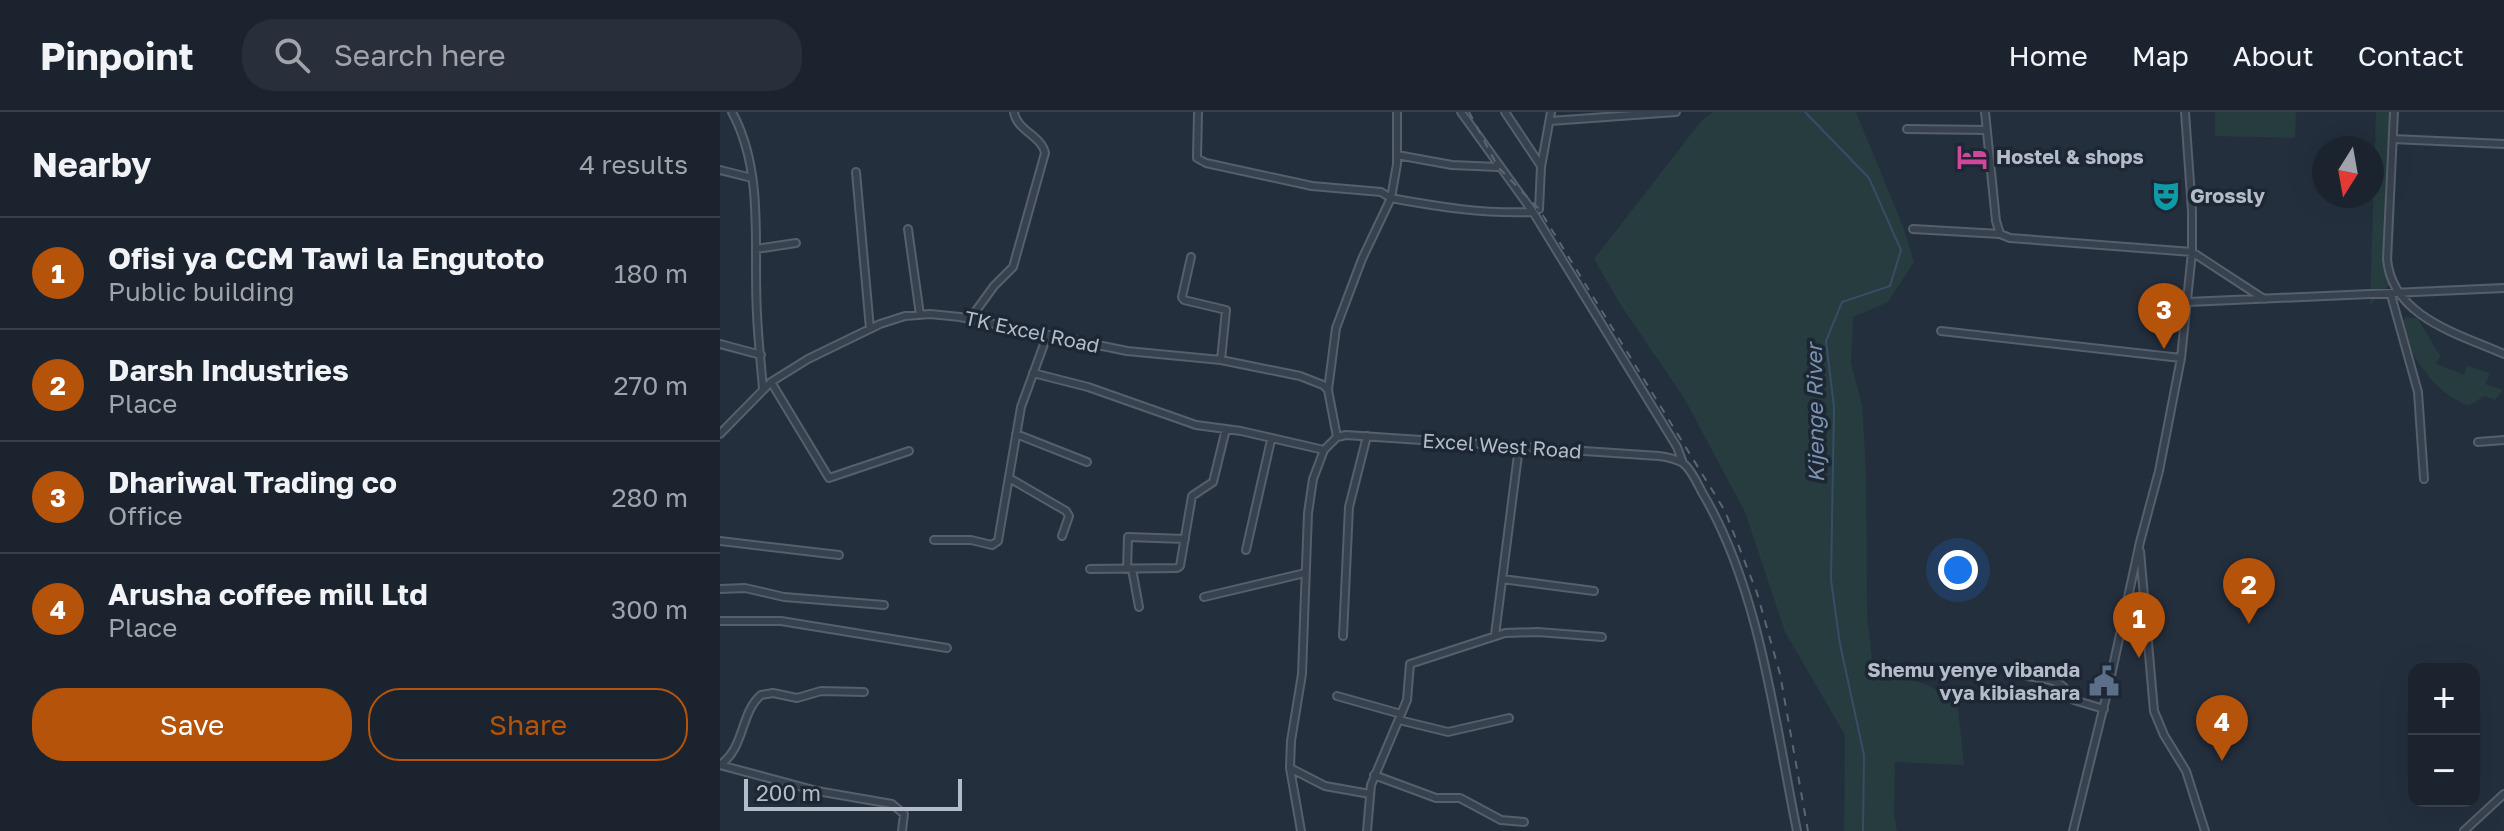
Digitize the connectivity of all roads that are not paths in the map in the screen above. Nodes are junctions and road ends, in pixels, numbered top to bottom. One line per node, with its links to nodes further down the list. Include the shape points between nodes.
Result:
1 (743, 112): 12 (street)
2 (1014, 112): 39 (street, via 1045,153 1013,267)
3 (1198, 112): 24 (street, via 1200,162 1312,186 1381,192)
4 (1397, 112): 18 (street)
5 (1461, 112): 19 (street)
6 (1505, 112): 20 (street)
7 (1551, 112): 13 (street)
8 (1676, 112): 13 (street)
9 (1985, 112): 15 (street)
10 (2185, 112): 31 (street)
11 (2394, 112): 16 (street)
12 (733, 113): 23 (street)
13 (1550, 121): 20 (street)
14 (1907, 129): 15 (street)
15 (1987, 130): 28 (street)
16 (2393, 139): 17 (street); 34 (street, via 2387,259)
17 (2504, 144)
18 (1397, 155): 19 (street); 24 (street)
19 (1498, 167): 25 (street)
20 (1541, 167): 25 (street)
21 (720, 170): 23 (street)
22 (856, 172): 40 (street)
23 (752, 178): 30 (street)
24 (1391, 198): 25 (street, via 1478,213); 51 (street, via 1336,328)
25 (1536, 211): 64 (street)
26 (908, 229): 38 (street)
27 (1913, 229): 28 (street)
28 (2000, 234): 31 (street)
29 (796, 243): 30 (street)
30 (756, 249): 45 (street)
31 (2192, 252): 36 (street); 37 (street)
32 (1191, 257): 47 (street, via 1182,297 1226,310)
33 (2504, 288): 34 (street)
34 (2401, 294): 35 (street); 44 (street, via 2420,317)
35 (2391, 295): 36 (street); 66 (street, via 2418,392)
36 (2264, 299): 37 (street)
37 (2188, 302): 46 (street)
38 (920, 315): 39 (street, TK Excel Road); 40 (street, TK Excel Road)
39 (970, 319): 42 (street, TK Excel Road)
40 (870, 329): 49 (street, TK Excel Road)
41 (1941, 331): 46 (street)
42 (1047, 336): 47 (street, TK Excel Road); 48 (street)
43 (720, 344): 45 (street)
44 (2504, 354)
45 (761, 355): 50 (street)
46 (2181, 358): 71 (street)
47 (1221, 360): 51 (street, TK Excel Road, via 1300,376)
48 (1033, 373): 52 (street, via 1196,425); 54 (street)
49 (771, 382): 50 (street, TK Excel Road); 62 (street, via 829,478)
50 (763, 390): 53 (street, TK Excel Road)
51 (1328, 390): 56 (street)
52 (1226, 429): 57 (street); 68 (street, via 1213,482 1192,496)
53 (720, 434)
54 (1016, 434): 63 (street); 65 (street)
55 (1367, 436): 56 (street, Excel West Road); 60 (street, Excel West Road); 85 (street, via 1349,507)
56 (1337, 437): 61 (street)
57 (1271, 440): 61 (street); 72 (street)
58 (2504, 440): 59 (street)
59 (2478, 442)
60 (1519, 447): 64 (street, Excel West Road, via 1659,456); 77 (street)
61 (1324, 450): 76 (street, via 1310,495)
62 (909, 451)
63 (1087, 462)
64 (1683, 464): 103 (street, via 1710,505 1747,604)
65 (1009, 478): 67 (street, via 1066,511); 69 (street, via 996,544)
66 (2424, 479)
67 (1062, 536)
68 (1185, 539): 75 (street, via 1177,568); 75 (street, via 1128,537)
69 (934, 540)
70 (720, 541): 73 (street)
71 (2140, 542): 91 (street); 105 (street, via 2154,711 2186,771)
72 (1246, 550)
73 (839, 555)
74 (1090, 569): 75 (street)
75 (1129, 569): 82 (street)
76 (1305, 573): 80 (street); 95 (street, via 1302,674)
77 (1502, 579): 79 (street); 84 (street)
78 (720, 589): 81 (street)
79 (1594, 591)
80 (1204, 597)
81 (884, 605)
82 (1139, 607)
83 (720, 621): 87 (street, via 781,621)
84 (1495, 635): 86 (street); 92 (street, via 1410,664)
85 (1343, 636)
86 (1602, 637)
87 (947, 648)
88 (2027, 676): 91 (street, via 2059,682 2074,700)
89 (864, 692): 94 (street, via 821,691 797,698 761,695 732,754)
90 (1337, 696): 92 (street)
91 (2104, 709): 104 (street)
92 (1400, 717): 93 (street, via 1448,732); 96 (street)
93 (1509, 718)
94 (720, 765): 100 (street, via 895,805 904,814)
95 (1290, 768): 97 (street, via 1325,786); 101 (street)
96 (1374, 775): 97 (street); 99 (street, via 1440,799 1460,798 1504,821)
97 (1370, 794): 102 (street)
98 (2504, 794): 106 (street)
99 (1524, 822)
100 (902, 831)
101 (1301, 831)
102 (1367, 831)
103 (1797, 831)
104 (2073, 831)
105 (2205, 831)
106 (2464, 831)

